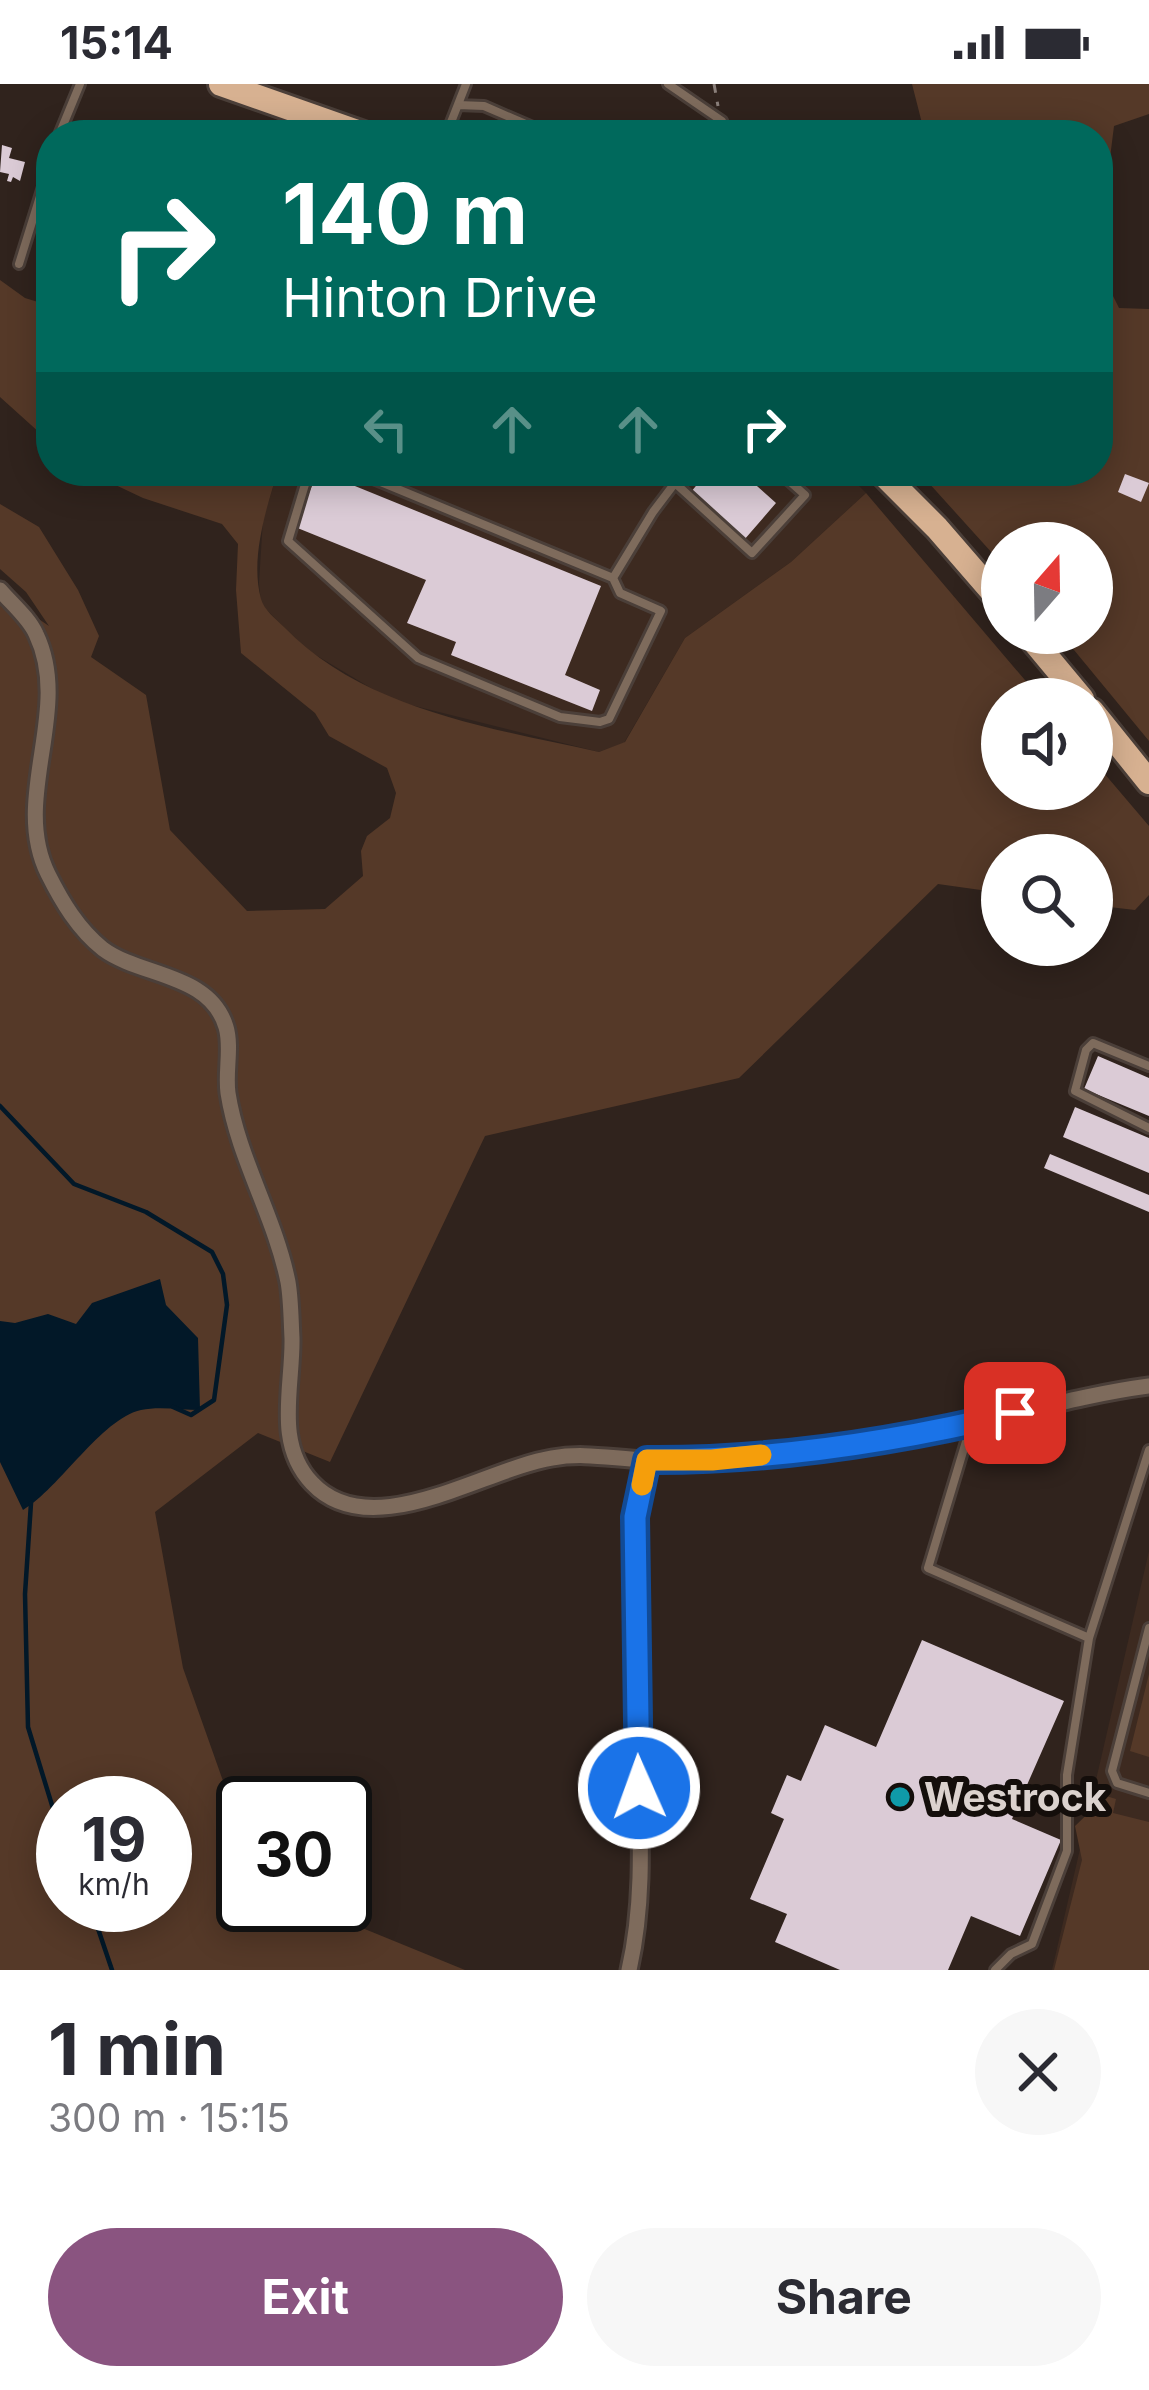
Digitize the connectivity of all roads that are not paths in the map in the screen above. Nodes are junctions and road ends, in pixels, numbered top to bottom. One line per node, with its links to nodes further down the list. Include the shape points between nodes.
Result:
1 (80, 84): 6 (lane)
2 (466, 84): 5 (lane)
3 (668, 84): 10 (lane)
4 (232, 86): 7 (main road)
5 (458, 105): 8 (lane); 9 (lane)
6 (65, 120)
7 (325, 120)
8 (452, 120)
9 (516, 120)
10 (719, 120)
11 (36, 209): 12 (lane)
12 (19, 264)
13 (304, 486): 19 (lane, via 288,541 418,658 560,717 609,718 661,611 620,593)
14 (392, 486): 19 (lane)
15 (673, 486): 19 (lane)
16 (678, 486): 17 (lane, via 752,553 805,495)
17 (795, 486)
18 (895, 486): 20 (main road)
19 (613, 578)
20 (981, 579)
21 (0, 590): 31 (street, via 35,631 51,682 34,817 45,868 75,922 104,950 208,997 226,1027 228,1093 288,1281 287,1425 311,1482 339,1502 374,1509 552,1458)
22 (1044, 654): 23 (main road)
23 (1064, 678)
24 (1113, 737): 25 (main road)
25 (1149, 782)
26 (1149, 1066): 27 (lane, via 1093,1043 1075,1091)
27 (1149, 1128)
28 (1149, 1386): 29 (street)
29 (971, 1424): 31 (street, via 760,1455); 33 (lane, via 928,1568)
30 (1149, 1450): 33 (lane)
31 (647, 1460): 35 (street, via 635,1517 642,1878)
32 (1149, 1628): 34 (lane, via 1112,1771 1117,1783)
33 (1089, 1638): 36 (lane, via 1060,1877 1032,1944)
34 (1149, 1792)
35 (629, 1970)
36 (995, 1970)

